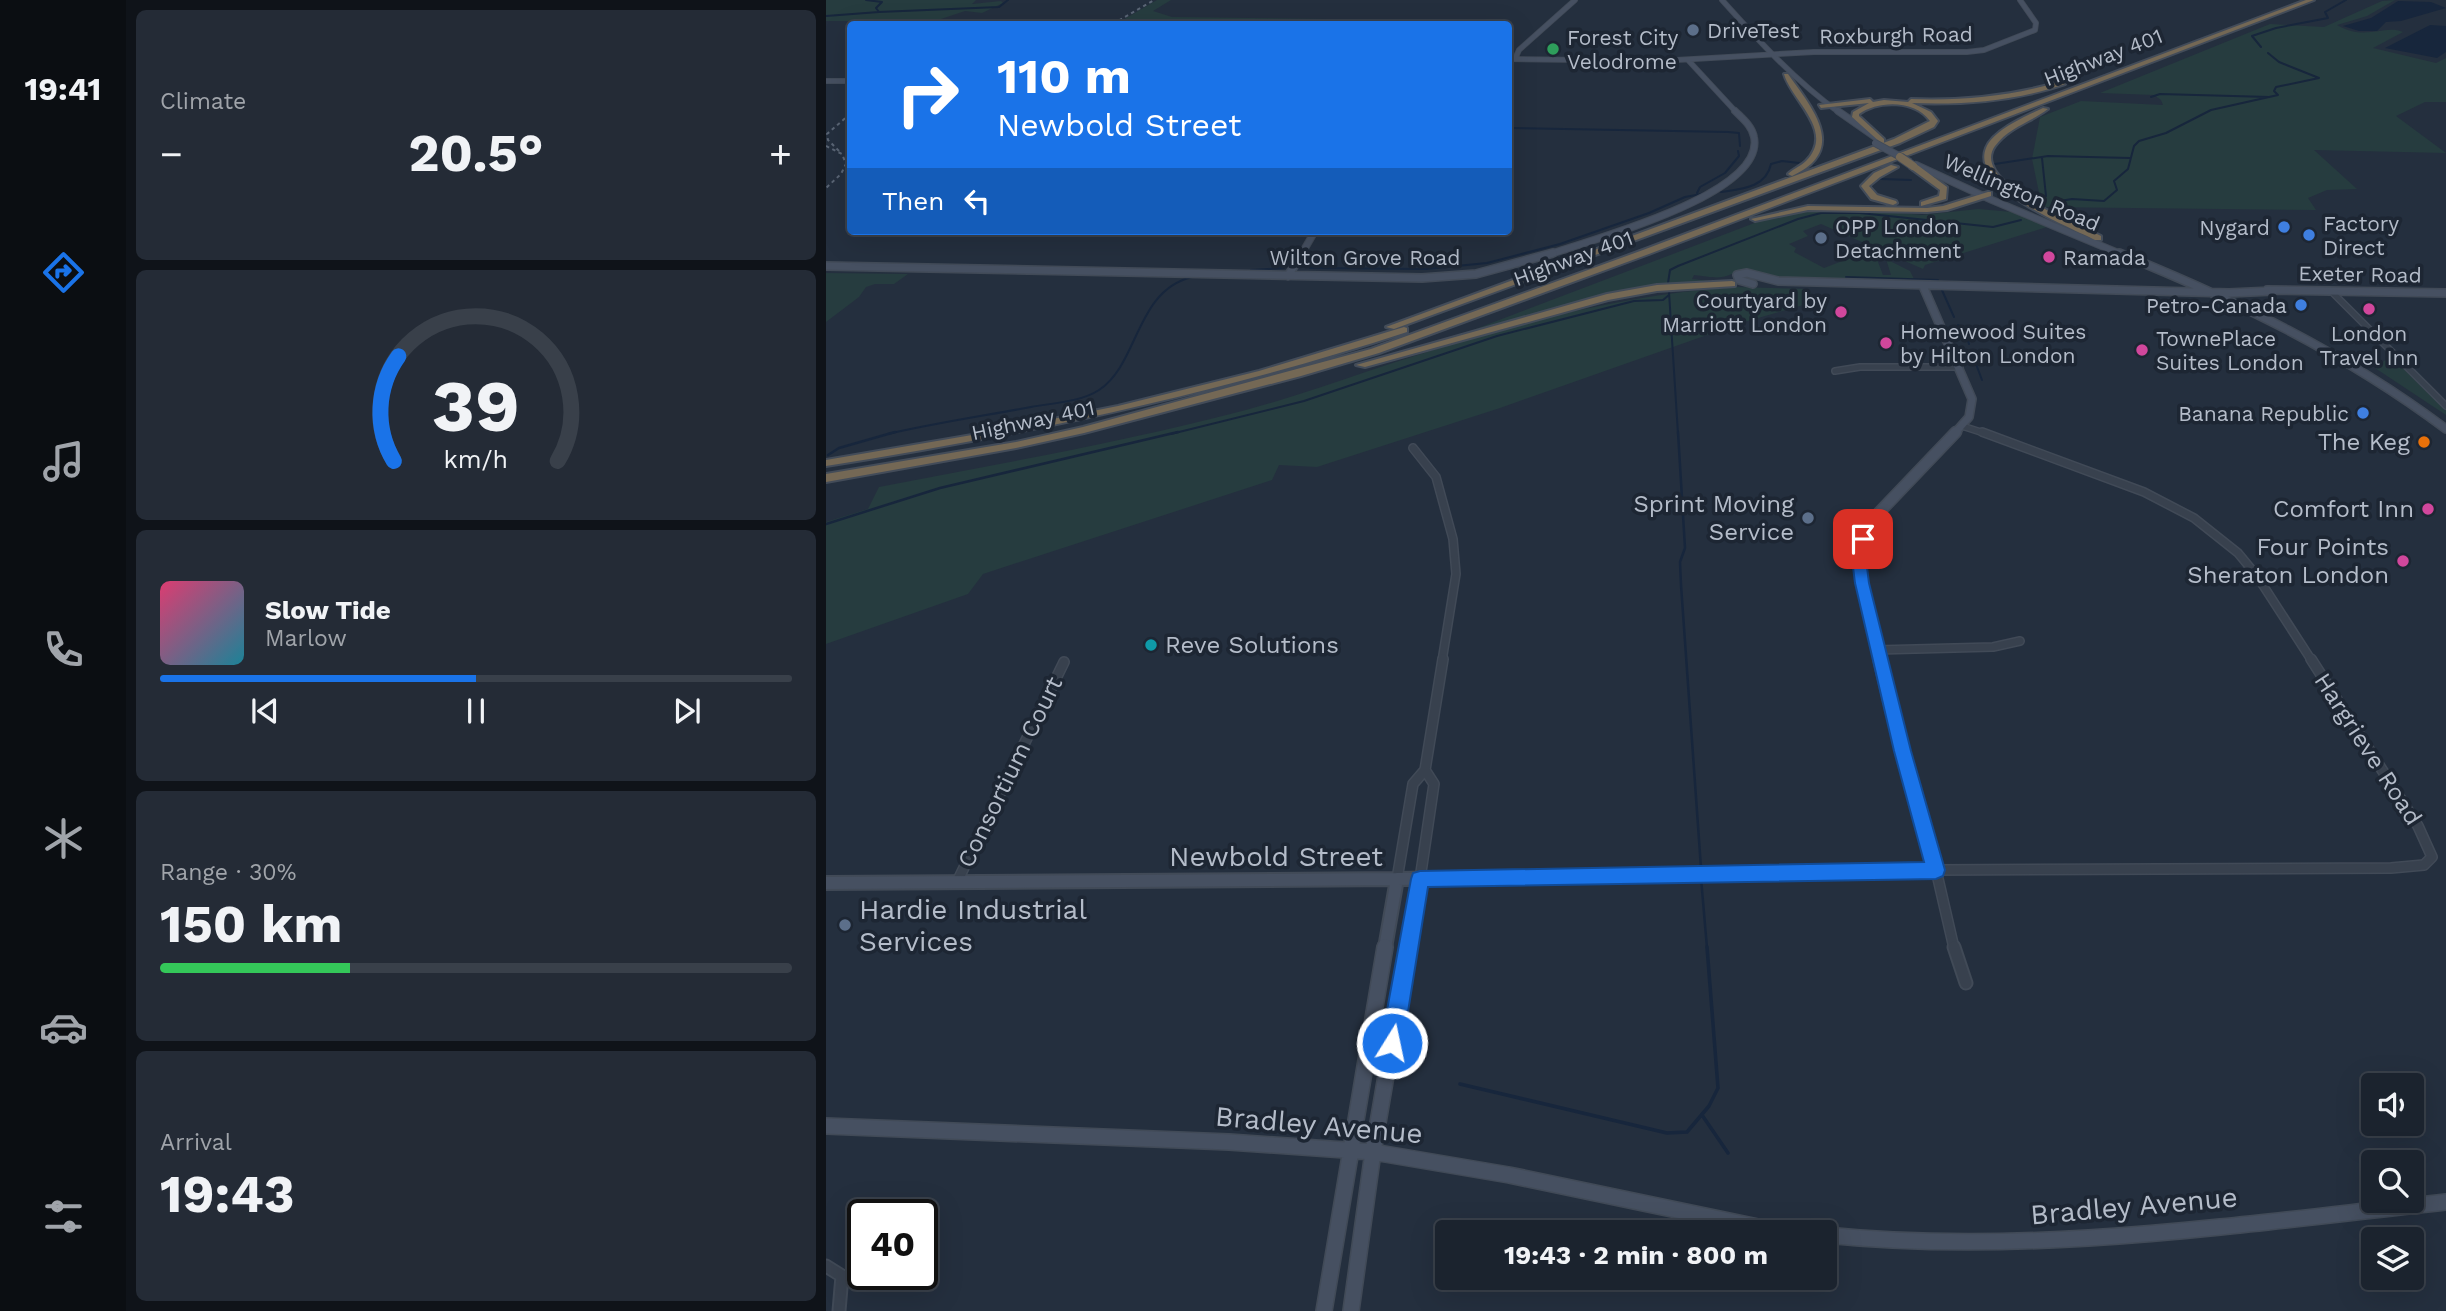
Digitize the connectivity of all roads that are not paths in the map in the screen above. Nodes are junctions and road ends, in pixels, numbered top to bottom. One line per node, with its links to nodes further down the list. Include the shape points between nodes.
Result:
1 (1575, 0): 11 (main road)
2 (1722, 0): 7 (main road)
3 (2020, 0): 8 (main road, Roxburgh Road, via 2036,23 2035,30 1979,51)
4 (2299, 0): 15 (highway, Highway 401)
5 (2311, 0): 6 (highway, Highway 401)
6 (2234, 29): 21 (highway); 29 (highway, Highway 401)
7 (1762, 44): 8 (main road); 9 (main road)
8 (1775, 54): 9 (main road, Roxburgh Road); 20 (main road)
9 (1767, 55): 10 (main road, Roxburgh Road); 14 (main road)
10 (1728, 57): 12 (main road, Roxburgh Road); 13 (main road, via 1703,63)
11 (1512, 59): 12 (main road, Roxburgh Road)
12 (1688, 60): 13 (main road, Wilton Grove Road)
13 (1700, 72): 31 (main road, Wilton Grove Road, via 1753,134 1751,158 1717,191 1527,262 1476,274)
14 (1786, 75): 20 (main road); 26 (highway, via 1821,130 1815,156 1783,179)
15 (2095, 75): 16 (highway); 45 (highway, Highway 401, via 1513,293 1368,342)
16 (2082, 77)
17 (2072, 80): 20 (highway, via 1979,102 1885,100)
18 (826, 81): 19 (main road)
19 (847, 81)
20 (1824, 106): 22 (main road)
21 (2035, 113): 24 (highway, via 1877,175 1865,186 1868,193 1905,205 1943,197 1944,189); 28 (highway, via 1991,141 1988,165 2006,189 2024,201)
22 (1878, 142): 23 (main road, bridge); 24 (main road, Wellington Road, bridge); 26 (highway, via 1856,117 1859,109 1904,104 1925,110 1934,121 1897,141)
23 (1900, 157): 24 (highway, bridge)
24 (1917, 165): 25 (main road, Wellington Road)
25 (1985, 195): 28 (main road, Wellington Road); 29 (highway, via 1927,211 1851,206 1769,214); 36 (main road, Wellington Road)
26 (1713, 209): 45 (highway, via 1331,349)
27 (1313, 235): 31 (main road)
28 (2098, 238): 37 (main road, Wellington Road)
29 (1646, 252): 50 (highway, Highway 401, via 1375,351)
30 (826, 266): 31 (main road, Wilton Grove Road)
31 (1288, 276)
32 (1732, 284): 33 (main road, Exeter Road); 50 (highway, via 1657,288 1607,297 1255,394)
33 (1754, 284): 34 (main road, Exeter Road); 34 (main road, Exeter Road, via 1737,275 1750,273 1771,281)
34 (1923, 286): 35 (main road, Exeter Road); 43 (main road)
35 (2078, 288): 36 (main road, Exeter Road); 37 (main road, Exeter Road)
36 (2202, 288): 37 (main road, Wellington Road)
37 (2216, 291): 38 (main road, Exeter Road); 40 (main road, Exeter Road); 42 (main road); 49 (main road, Wellington Road, via 2348,363)
38 (2273, 291): 39 (main road, Exeter Road); 40 (main road, Exeter Road)
39 (2331, 292): 41 (main road, Exeter Road); 46 (street)
40 (2229, 293): 42 (main road)
41 (2446, 293)
42 (2289, 323): 47 (main road, via 2380,375)
43 (1960, 367): 44 (street); 48 (main road, via 1973,401 1973,411)
44 (1835, 371)
45 (1229, 381): 52 (highway, Highway 401, via 1094,414)
46 (2446, 406)
47 (2446, 420)
48 (1962, 426): 55 (main road, via 1878,512 1866,531 1859,553 1860,571); 58 (street, Hargrieve Road, via 2150,493 2192,515 2230,544 2257,576 2418,827 2432,857 2424,865 2390,868)
49 (2446, 429)
50 (1084, 430): 53 (highway, Highway 401)
51 (1413, 448): 57 (street, via 1440,487 1456,574)
52 (826, 463)
53 (826, 478)
54 (2020, 641): 55 (street, via 1993,647)
55 (1877, 650): 58 (main road)
56 (1064, 662): 61 (street, Consortium Court)
57 (1425, 770): 59 (street, via 1434,784); 60 (street, via 1413,784)
58 (1936, 870): 59 (main road, Newbold Street); 63 (street)
59 (1420, 879): 60 (main road, Newbold Street); 66 (main road)
60 (1397, 880): 61 (main road, Newbold Street); 65 (main road)
61 (957, 882): 62 (main road, Newbold Street)
62 (826, 883)
63 (1966, 983)
64 (826, 1126): 65 (main road, Bradley Avenue)
65 (1349, 1150): 66 (main road, Bradley Avenue); 72 (main road)
66 (1373, 1152): 68 (main road, Bradley Avenue); 73 (main road)
67 (2446, 1202): 69 (main road, Bradley Avenue, via 2015,1243)
68 (1724, 1220)
69 (1837, 1236)
70 (826, 1266): 71 (street, via 842,1276)
71 (839, 1311)
72 (1324, 1311)
73 (1351, 1311)

